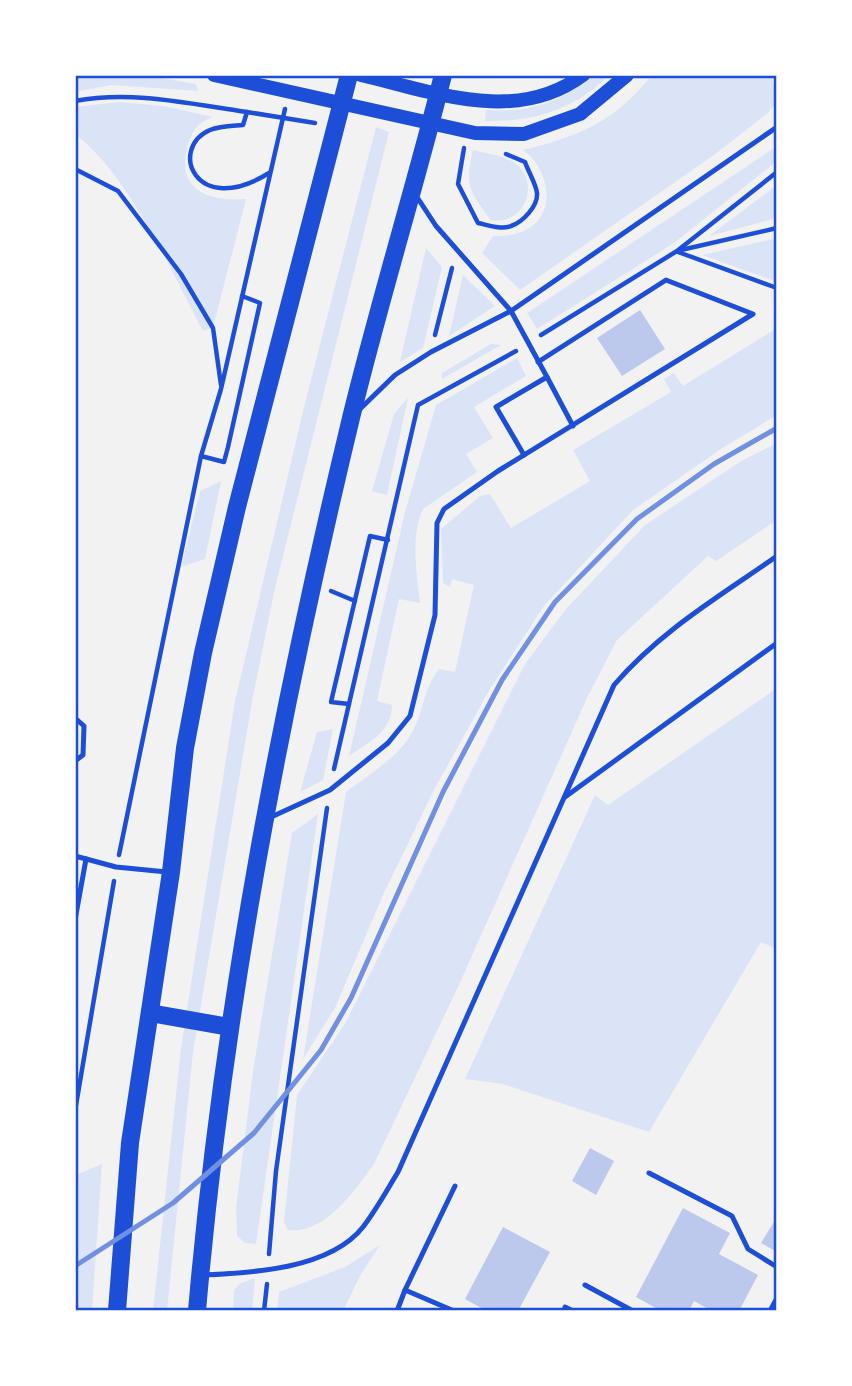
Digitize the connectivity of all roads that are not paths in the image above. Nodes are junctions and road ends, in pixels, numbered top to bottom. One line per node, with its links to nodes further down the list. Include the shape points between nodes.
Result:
1 (214, 75): 6 (main road, via 475,133 524,134 580,114)
2 (349, 75): 23 (main road, via 203,653 185,748)
3 (361, 75): 5 (main road, via 487,103 544,96)
4 (443, 75): 8 (main road)
5 (583, 75)
6 (628, 75)
7 (777, 127): 9 (lane)
8 (413, 191): 9 (lane, via 436,226); 12 (main road)
9 (511, 311): 10 (lane); 12 (lane, via 404,369)
10 (538, 362): 11 (lane); 13 (lane, via 666,279 753,314)
11 (547, 377): 13 (lane); 14 (lane, via 496,407)
12 (352, 416): 20 (main road)
13 (573, 426): 14 (lane)
14 (524, 455): 20 (lane, via 444,509 437,523 435,615 410,716 388,743 330,790)
15 (776, 558): 19 (lane, via 642,653 614,685)
16 (777, 643): 19 (lane)
17 (75, 718): 18 (lane, via 84,726 83,755)
18 (75, 761)
19 (562, 799): 31 (lane, via 398,1172 362,1229 311,1263)
20 (263, 821): 27 (main road)
21 (75, 856): 22 (lane)
22 (86, 859): 23 (lane); 24 (lane)
23 (171, 872): 26 (main road)
24 (77, 896): 25 (lane)
25 (75, 920)
26 (150, 1013): 27 (main road); 35 (main road, via 130,1143)
27 (229, 1027): 31 (main road)
28 (649, 1173): 30 (lane, via 732,1216 748,1249)
29 (455, 1186): 33 (lane)
30 (777, 1267)
31 (201, 1276): 37 (main road)
32 (585, 1285): 41 (lane)
33 (405, 1290): 38 (lane); 39 (lane)
34 (777, 1298): 42 (lane)
35 (118, 1302)
36 (565, 1307): 40 (lane)
37 (197, 1311)
38 (397, 1311)
39 (454, 1311)
40 (573, 1311)
41 (633, 1311)
42 (770, 1311)

